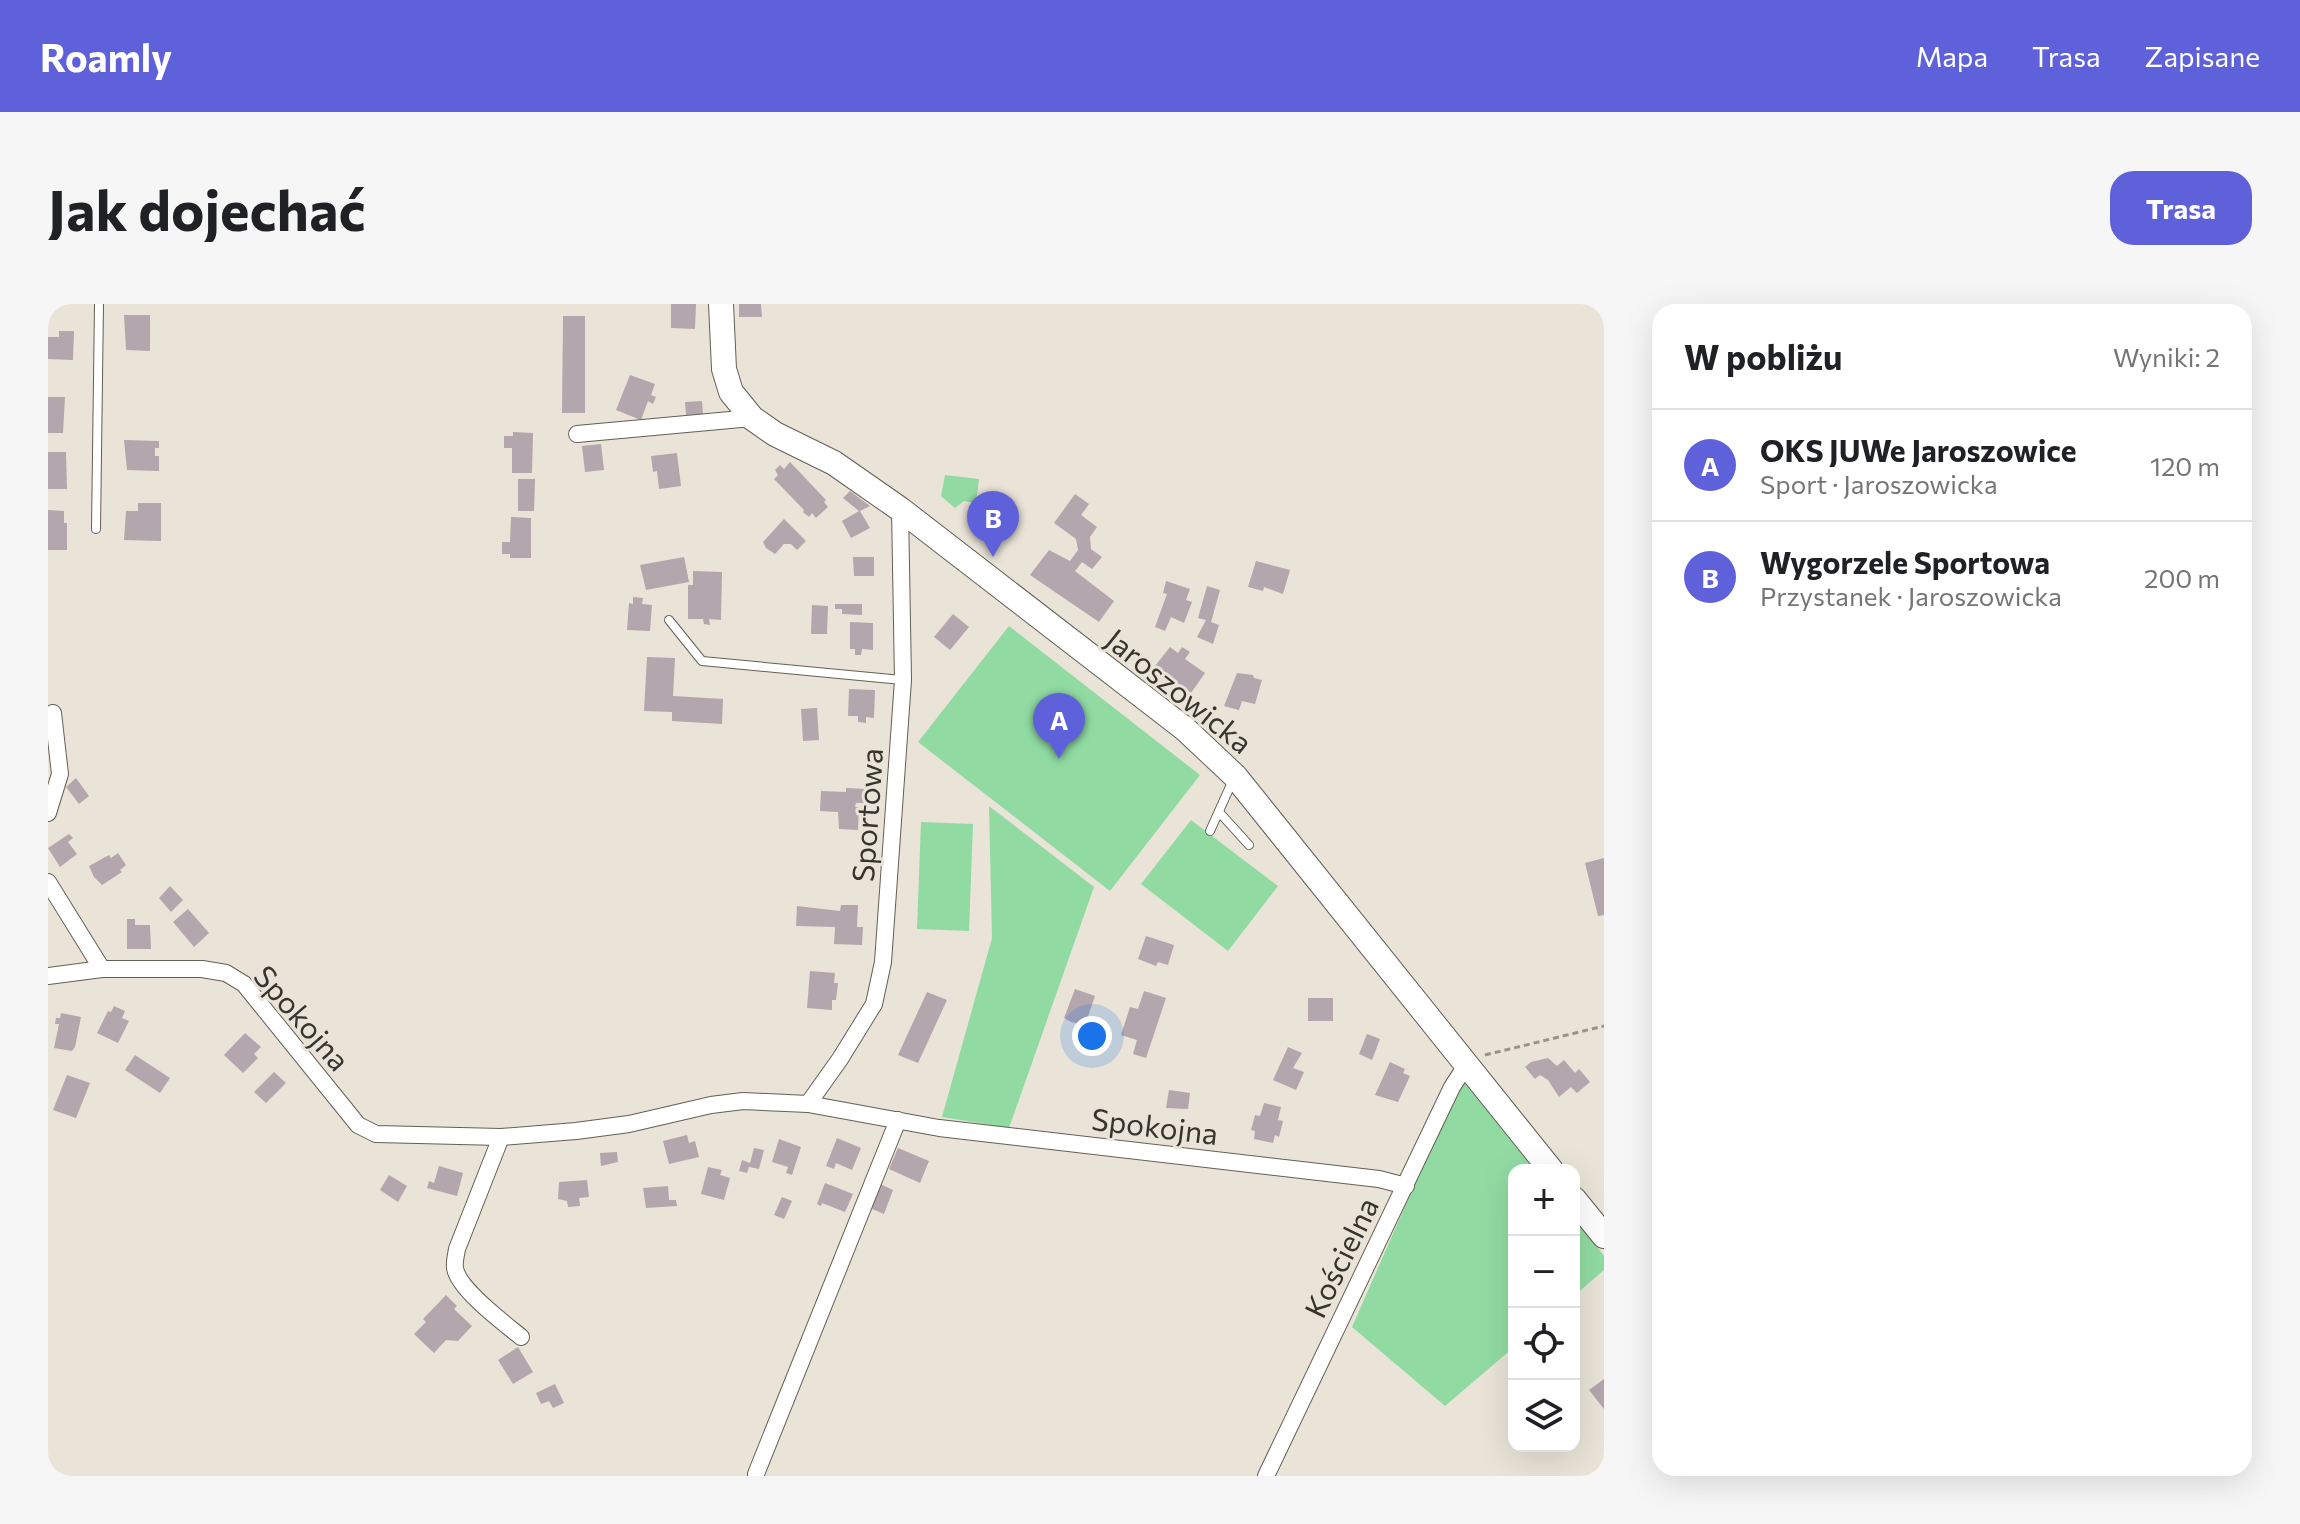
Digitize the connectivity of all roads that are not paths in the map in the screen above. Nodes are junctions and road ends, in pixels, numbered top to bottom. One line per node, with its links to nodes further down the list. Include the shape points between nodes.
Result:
1 (99, 304): 6 (lane)
2 (721, 304): 3 (street, Jaroszowicka, via 724,369 731,392)
3 (752, 418): 4 (street); 5 (street, Jaroszowicka, via 834,463)
4 (577, 434)
5 (900, 509): 8 (street, Sportowa); 10 (street, Jaroszowicka, via 1185,729)
6 (96, 529)
7 (669, 620): 8 (lane, via 702,661)
8 (903, 680): 19 (street, Sportowa, via 885,940 874,1004)
9 (53, 713): 12 (street, via 60,774)
10 (1235, 776): 11 (lane); 18 (street, Jaroszowicka)
11 (1219, 812): 13 (lane); 14 (lane)
12 (48, 813)
13 (1210, 831)
14 (1249, 845)
15 (48, 882): 16 (street)
16 (102, 969): 17 (street, Spokojna); 21 (street, Spokojna, via 226,973 244,984 358,1125 376,1134)
17 (48, 976)
18 (1467, 1064): 22 (street, Jaroszowicka); 23 (street, Kościelna)
19 (808, 1104): 20 (street, Spokojna); 21 (street, Spokojna, via 743,1101 629,1124)
20 (898, 1120): 23 (street, Spokojna); 27 (street)
21 (501, 1137): 26 (street, via 454,1267 480,1301)
22 (1546, 1164)
23 (1406, 1186): 28 (street, Kościelna)
24 (1580, 1206): 25 (street)
25 (1604, 1236)
26 (521, 1337)
27 (756, 1474)
28 (1266, 1476)

